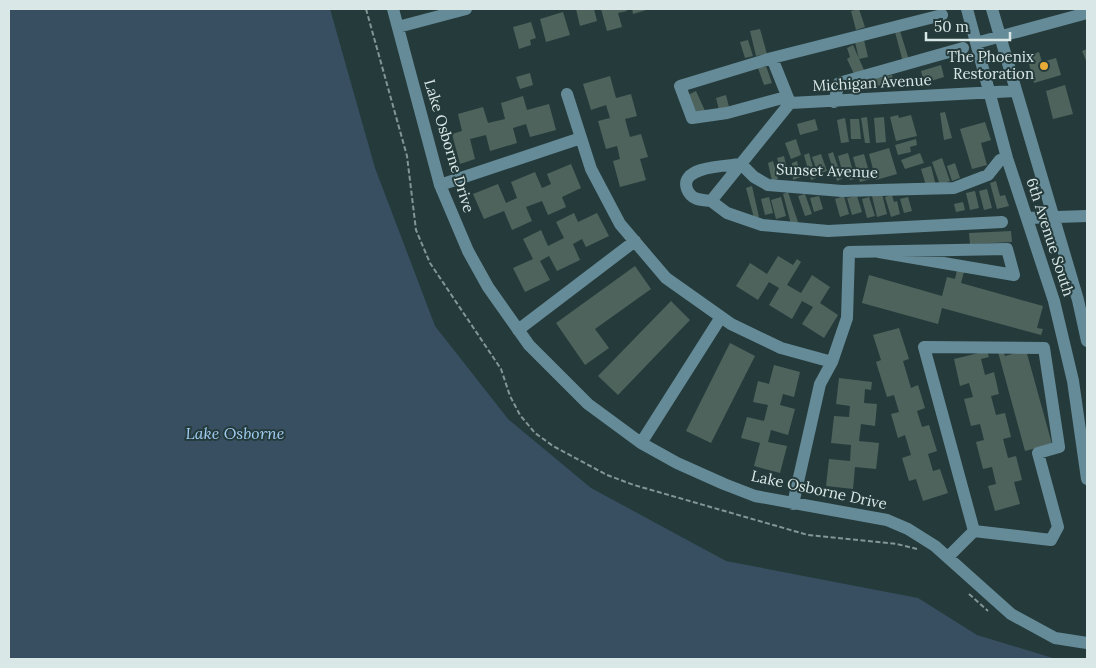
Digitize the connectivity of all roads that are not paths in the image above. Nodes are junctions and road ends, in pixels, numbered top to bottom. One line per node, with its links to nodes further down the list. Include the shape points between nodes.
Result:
1 (393, 9): 7 (street, Lake Osborne Drive)
2 (466, 9): 7 (street)
3 (967, 9): 9 (street, 6th Avenue South)
4 (992, 9): 8 (street, 6th Avenue South)
5 (1087, 13): 8 (street)
6 (942, 15): 11 (street)
7 (398, 27): 20 (street, Lake Osborne Drive)
8 (1000, 37): 9 (street); 12 (street, 6th Avenue South)
9 (976, 43): 13 (street, 6th Avenue South)
10 (963, 48): 16 (street, via 839,83)
11 (772, 58): 15 (street); 15 (street, Michigan Avenue, via 680,86 692,118)
12 (1016, 91): 13 (street, Michigan Avenue); 24 (street, 6th Avenue South)
13 (990, 92): 16 (street, Michigan Avenue); 18 (street, 6th Avenue South)
14 (567, 94): 17 (street)
15 (788, 100): 16 (street, Michigan Avenue); 19 (street)
16 (834, 102)
17 (581, 138): 20 (street); 26 (street, via 591,169 620,224)
18 (1007, 158): 19 (street, Sunset Avenue, via 1000,160 988,175 954,188 860,190 768,185); 23 (street, 6th Avenue South)
19 (741, 164): 21 (street); 21 (street, via 691,173 686,185 690,195)
20 (440, 185): 29 (street, Lake Osborne Drive, via 468,251 488,288)
21 (711, 201): 25 (street, via 727,213 762,225 820,231)
22 (1087, 216): 24 (street)
23 (1027, 218): 24 (street); 33 (street, 6th Avenue South, via 1054,301 1070,366)
24 (1052, 218): 30 (street, 6th Avenue South, via 1078,300)
25 (1002, 222)
26 (635, 241): 28 (street, via 666,278); 29 (street)
27 (879, 252): 27 (street, via 985,270 1014,275 1007,249); 31 (street, via 849,252 847,318)
28 (721, 317): 31 (street, via 781,348); 32 (street)
29 (518, 330): 32 (street, Lake Osborne Drive, via 554,372 588,404)
30 (1087, 341)
31 (832, 362): 34 (street, via 820,384)
32 (641, 443): 34 (street, Lake Osborne Drive, via 710,478 755,496)
33 (1087, 479)
34 (793, 504): 36 (street, Lake Osborne Drive, via 887,520 908,529)
35 (974, 531): 35 (street, via 1052,540 1058,527 1038,453 1059,447 1044,348 924,347); 36 (street)
36 (948, 557): 37 (street, Lake Osborne Drive, via 1011,614 1055,638)
37 (1087, 643)

